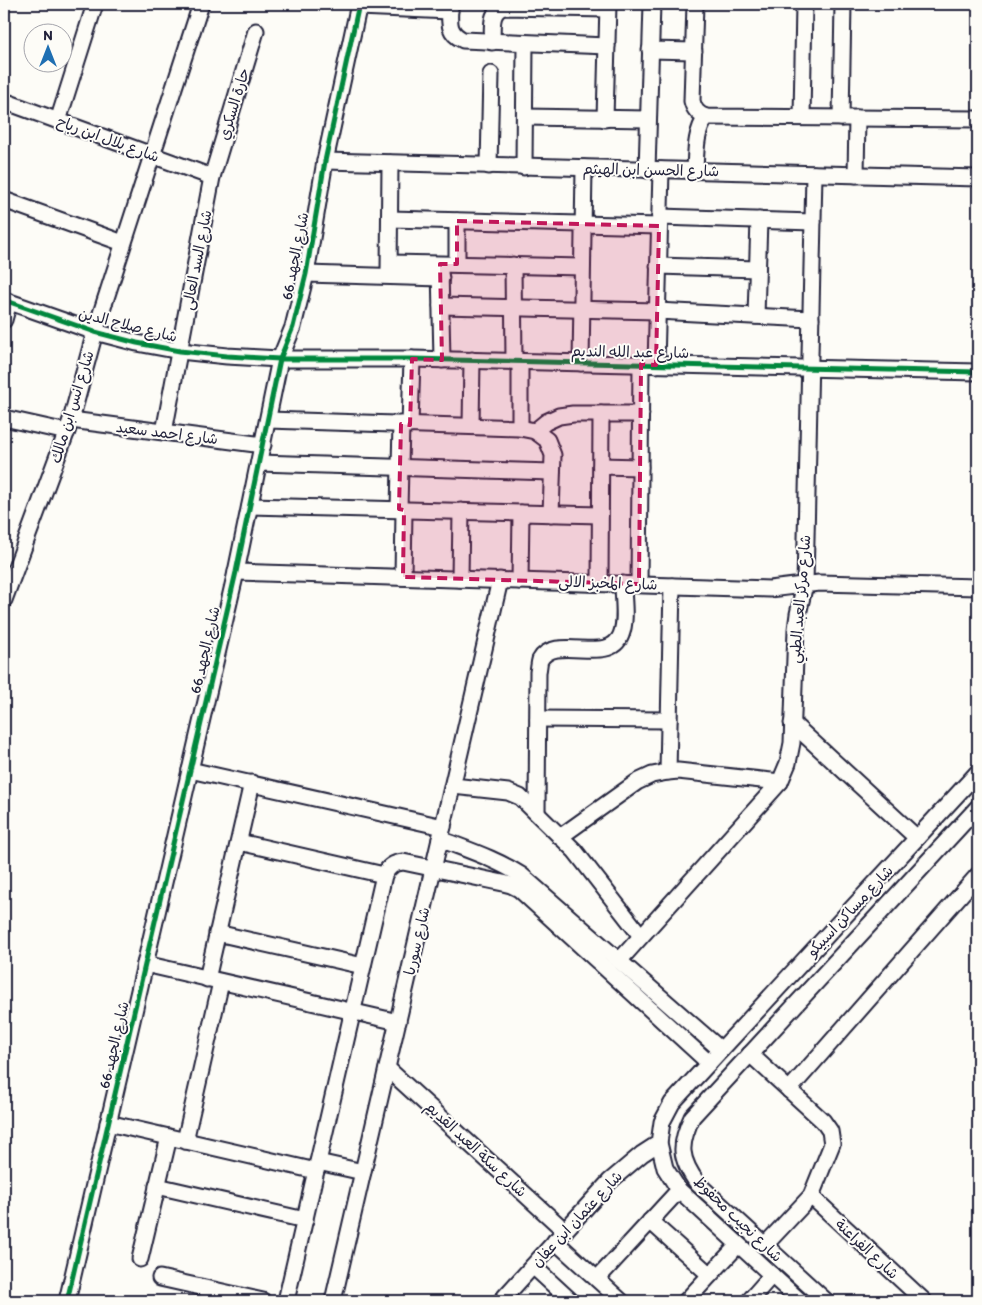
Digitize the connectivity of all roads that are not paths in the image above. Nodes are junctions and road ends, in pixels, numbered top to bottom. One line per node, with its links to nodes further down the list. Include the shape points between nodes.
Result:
1 (95, 4): 27 (street)
2 (201, 4): 28 (street, شارع انس ابن مالك)
3 (652, 4): 15 (street)
4 (695, 4): 16 (street)
5 (804, 4): 21 (street)
6 (843, 4): 22 (street)
7 (359, 6): 9 (street); 29 (street, شارع الجهد 66)
8 (558, 6): 10 (street); 12 (street, via 499,8 493,17)
9 (450, 7): 12 (street, via 450,25 456,37)
10 (608, 7): 14 (street)
11 (256, 31): 38 (street, حارة السكري)
12 (492, 42): 13 (street)
13 (526, 43): 14 (street); 19 (street)
14 (606, 46): 24 (street)
15 (650, 50): 16 (street); 25 (street)
16 (694, 51): 20 (street, via 692,101 699,114)
17 (491, 74): 31 (street)
18 (4, 101): 27 (street, شارع بلال ابن رباح)
19 (524, 117): 24 (street); 32 (street)
20 (706, 117): 21 (street); 35 (street, via 698,131)
21 (802, 117): 22 (street)
22 (840, 118): 23 (street)
23 (857, 118): 26 (street); 37 (street)
24 (605, 119): 25 (street)
25 (648, 119): 34 (street)
26 (978, 119)
27 (58, 121): 28 (street, شارع بلال ابن رباح)
28 (152, 155): 38 (street, شارع بلال ابن رباح); 47 (street, شارع انس ابن مالك)
29 (325, 161): 30 (street, شارع الحسن ابن الهيثم); 55 (street, شارع الجهد 66)
30 (390, 163): 31 (street, شارع الحسن ابن الهيثم); 41 (street)
31 (489, 166): 32 (street, شارع الحسن ابن الهيثم)
32 (524, 167): 33 (street, شارع الحسن ابن الهيثم)
33 (584, 168): 34 (street, شارع الحسن ابن الهيثم); 46 (street)
34 (654, 170): 35 (street, شارع الحسن ابن الهيثم); 44 (street)
35 (695, 171): 36 (street, شارع الحسن ابن الهيثم)
36 (814, 174): 37 (street, شارع الحسن ابن الهيثم); 45 (street, شارع مركز العبد الطبي)
37 (856, 175): 39 (street, شارع الحسن ابن الهيثم)
38 (212, 177): 65 (street, شارع السد العالى)
39 (978, 178)
40 (4, 200): 47 (street)
41 (390, 219): 43 (street); 53 (street)
42 (758, 220): 44 (street); 45 (street); 52 (street)
43 (457, 221): 46 (street); 48 (street)
44 (659, 222): 46 (street); 50 (street)
45 (813, 222): 62 (street, شارع مركز العبد الطبي)
46 (583, 224): 51 (street)
47 (123, 243): 64 (street, شارع انس ابن مالك)
48 (457, 264): 49 (street); 54 (street)
49 (513, 265): 51 (street); 58 (street)
50 (658, 266): 52 (street); 60 (street)
51 (582, 267): 59 (street)
52 (757, 269): 61 (street)
53 (390, 270): 54 (street); 55 (street)
54 (440, 271): 57 (street)
55 (306, 274): 66 (street, شارع الجهد 66, via 293,327)
56 (6, 301): 63 (street); 64 (street, شارع صلاح الدين)
57 (441, 306): 58 (street); 68 (street)
58 (514, 308): 59 (street); 70 (street)
59 (582, 310): 60 (street); 71 (street)
60 (657, 311): 61 (street); 72 (street)
61 (756, 316): 62 (street)
62 (811, 319): 73 (street, شارع مركز العبد الطبي)
63 (4, 320)
64 (95, 332): 65 (street, شارع صلاح الدين, via 137,344); 80 (street, شارع انس ابن مالك)
65 (180, 351): 66 (street, شارع صلاح الدين); 84 (street, شارع السد العالى)
66 (280, 359): 67 (street, شارع عبد الله النديم); 78 (street, شارع الجهد 66)
67 (412, 359): 68 (street, شارع عبد الله النديم); 79 (street)
68 (442, 360): 69 (street, شارع عبد الله النديم)
69 (472, 360): 70 (street, شارع عبد الله النديم); 81 (street)
70 (517, 362): 71 (street, شارع عبد الله النديم); 82 (street)
71 (581, 363): 72 (street, شارع عبد الله النديم)
72 (649, 364): 73 (street, شارع عبد الله النديم); 76 (street)
73 (810, 368): 74 (street, شارع عبد الله النديم); 106 (street, شارع مركز العبد الطبي)
74 (978, 372)
75 (601, 414): 76 (street); 83 (street, via 559,416); 87 (street)
76 (641, 414): 88 (street)
77 (4, 418): 80 (street, شارع احمد سعيد)
78 (268, 420): 79 (street); 85 (street, شارع الجهد 66)
79 (406, 425): 81 (street); 89 (street)
80 (69, 426): 84 (street, شارع احمد سعيد); 97 (street, شارع انس ابن مالك)
81 (471, 426): 82 (street)
82 (520, 428): 83 (street)
83 (536, 431): 90 (street, via 547,440 552,455)
84 (164, 432): 85 (street, شارع احمد سعيد)
85 (263, 445): 86 (street, شارع الجهد 66)
86 (259, 463): 89 (street); 91 (street, شارع الجهد 66)
87 (601, 466): 88 (street); 96 (street)
88 (640, 467): 105 (street)
89 (400, 468): 90 (street); 92 (street)
90 (552, 472): 95 (street)
91 (250, 506): 92 (street); 98 (street, شارع الجهد 66)
92 (402, 510): 93 (street); 99 (street)
93 (461, 511): 94 (street); 100 (street)
94 (521, 513): 95 (street); 102 (street)
95 (551, 514): 96 (street)
96 (600, 515): 103 (street)
97 (9, 571): 109 (street, شارع انس ابن مالك)
98 (236, 572): 99 (street, شارع المخبز الالى); 113 (street, شارع الجهد 66)
99 (403, 577): 100 (street, شارع المخبز الالى)
100 (460, 578): 101 (street, شارع المخبز الالى)
101 (500, 580): 102 (street, شارع المخبز الالى); 118 (street, شارع سوريا)
102 (520, 581): 103 (street, شارع المخبز الالى)
103 (600, 583): 104 (street, شارع المخبز الالى)
104 (623, 584): 105 (street, شارع المخبز الالى); 110 (street, via 623,625 620,637 611,646 558,649 547,652 540,660)
105 (639, 584): 107 (street, شارع المخبز الالى)
106 (805, 584): 107 (street, شارع المخبز الالى, via 770,589); 108 (street, شارع المخبز الالى); 112 (street, شارع مركز العبد الطبي, via 796,630)
107 (672, 586): 111 (street)
108 (978, 587)
109 (4, 600)
110 (538, 719): 111 (street); 120 (street)
111 (669, 720): 114 (street)
112 (792, 723): 116 (street, شارع مركز العبد الطبي, via 788,763); 123 (street)
113 (190, 770): 117 (street); 131 (street, شارع الجهد 66)
114 (668, 772): 116 (street); 122 (street, via 637,782)
115 (978, 772): 123 (street, شارع مساكن اسبيكو)
116 (780, 782): 129 (street, شارع مركز العبد الطبي)
117 (252, 784): 121 (street); 124 (street)
118 (452, 786): 120 (street, via 514,794); 121 (street, شارع سوريا)
119 (978, 807): 137 (street, شارع مساكن اسبيكو)
120 (537, 813): 122 (street)
121 (442, 833): 125 (street, شارع سوريا); 130 (street, via 521,875)
122 (560, 836): 129 (street)
123 (917, 838): 136 (street, شارع مساكن اسبيكو)
124 (238, 842): 126 (street); 128 (street)
125 (433, 868): 126 (street, via 395,863); 135 (street, شارع سوريا); 138 (street, via 519,888)
126 (384, 875): 132 (street)
127 (978, 876): 140 (street)
128 (217, 933): 132 (street); 133 (street)
129 (641, 936): 130 (street, شارع مركز العبد الطبي)
130 (619, 961): 136 (street)
131 (145, 964): 133 (street); 141 (street, شارع الجهد 66)
132 (363, 966): 134 (street)
133 (214, 980): 134 (street); 143 (street)
134 (353, 1012): 135 (street); 145 (street)
135 (398, 1022): 139 (street, شارع سوريا)
136 (721, 1050): 138 (street, شارع نجيب محفوظ)
137 (750, 1054): 140 (street); 154 (street, شارع نجيب محفوظ, via 692,1117 684,1133 683,1152 687,1169 698,1184)
138 (709, 1063): 144 (street, شارع نجيب محفوظ, via 672,1103 662,1122)
139 (387, 1068): 146 (street, شارع سوريا); 152 (street, شارع سكة العبد القديم)
140 (789, 1090): 149 (street, via 830,1131 832,1144)
141 (108, 1123): 142 (street); 162 (street, شارع الجهد 66)
142 (169, 1137): 143 (street); 147 (street)
143 (185, 1141): 145 (street)
144 (659, 1142): 148 (street, شارع نجيب محفوظ, via 664,1168); 152 (street, شارع عثمان ابن عفان, via 610,1181)
145 (317, 1166): 146 (street); 150 (street)
146 (363, 1172): 165 (street, شارع سوريا)
147 (158, 1186): 150 (street); 155 (street)
148 (679, 1190): 151 (street); 153 (street, شارع نجيب محفوظ)
149 (811, 1196): 154 (street); 172 (street, شارع الفراعنة)
150 (305, 1220): 164 (street)
151 (650, 1221): 157 (street); 160 (street)
152 (560, 1236): 156 (street, شارع عثمان ابن عفان); 160 (street, شارع سكة العبد القديم)
153 (738, 1245): 157 (street); 158 (street, شارع نجيب محفوظ)
154 (765, 1246): 171 (street, شارع نجيب محفوظ)
155 (140, 1259)
156 (533, 1266): 161 (street, شارع عثمان ابن عفان); 166 (street)
157 (710, 1275): 168 (street)
158 (772, 1275): 169 (street); 170 (street, شارع نجيب محفوظ)
159 (160, 1278): 163 (street)
160 (597, 1279): 167 (street, شارع سكة العبد القديم)
161 (509, 1298)
162 (67, 1301)
163 (263, 1301)
164 (286, 1301)
165 (333, 1301)
166 (571, 1301)
167 (621, 1301)
168 (686, 1301)
169 (749, 1301)
170 (800, 1301)
171 (826, 1301)
172 (924, 1301)

